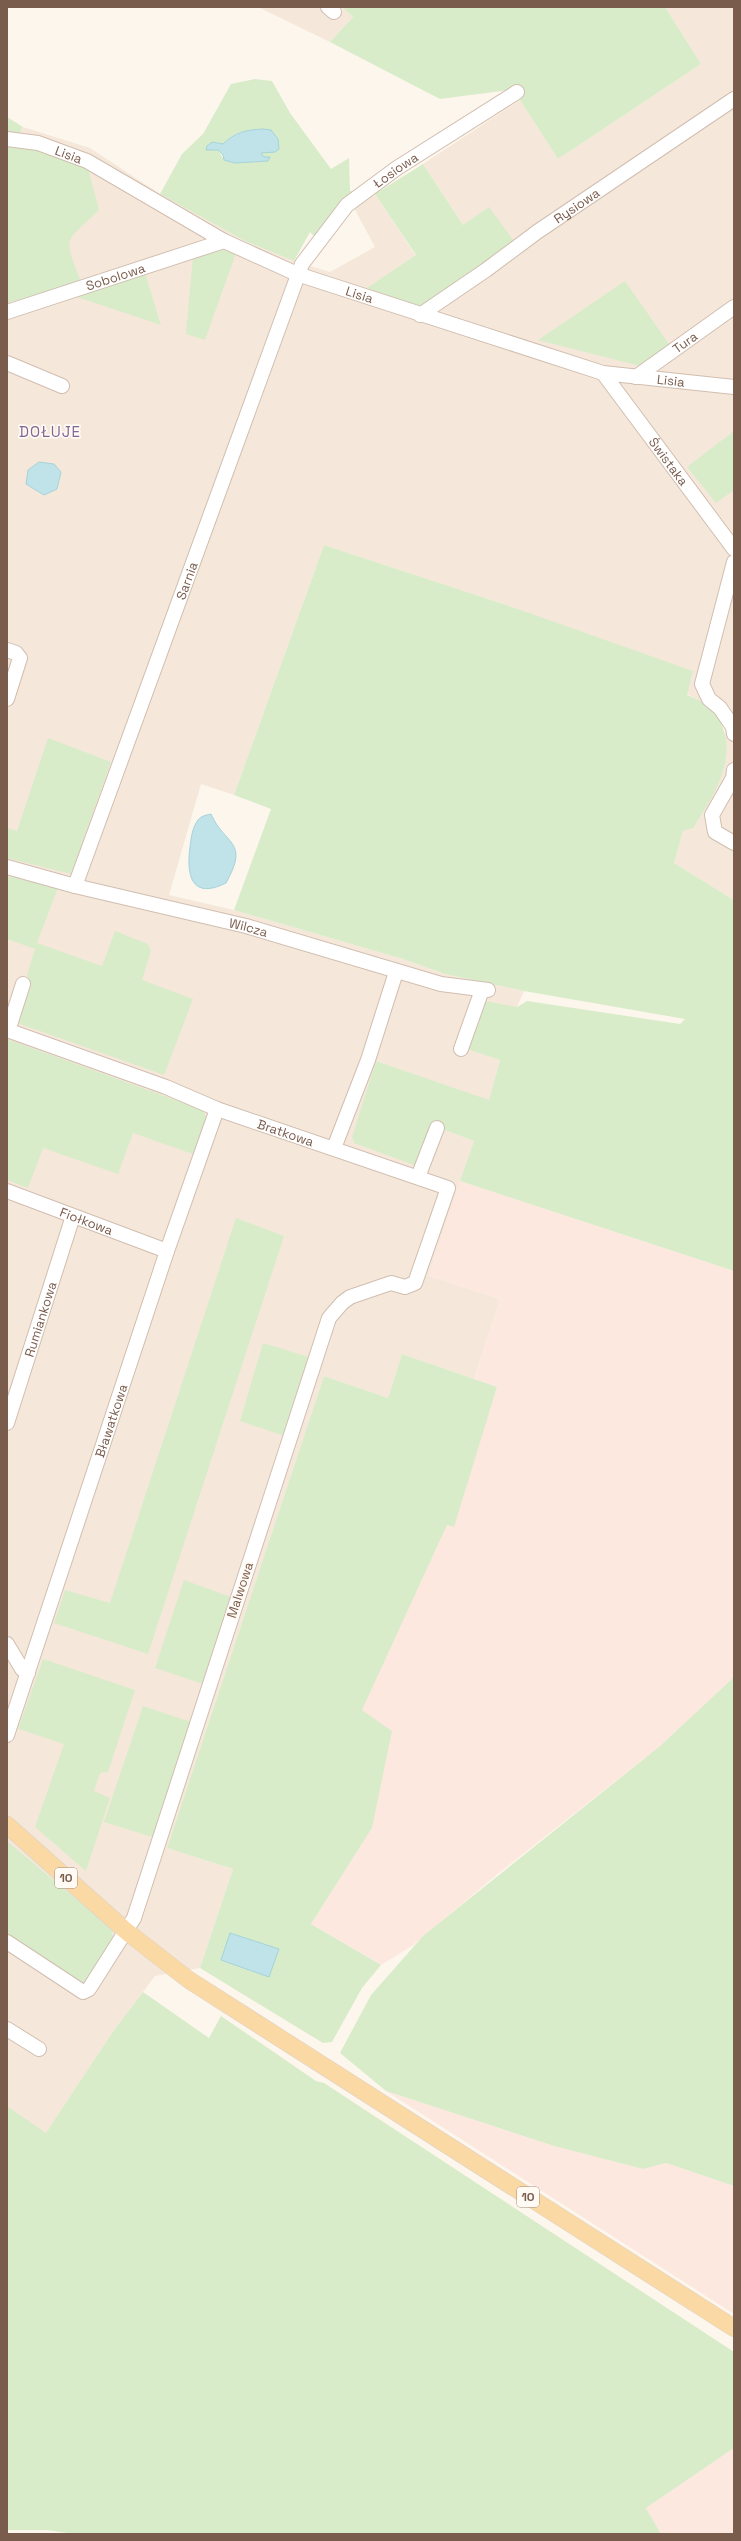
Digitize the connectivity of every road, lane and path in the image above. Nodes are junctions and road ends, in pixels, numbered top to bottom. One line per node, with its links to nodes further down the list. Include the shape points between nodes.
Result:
1 (517, 92): 5 (street, Łosiowa, via 397,168 347,205)
2 (734, 99): 8 (street, Rysiowa, via 537,232)
3 (7, 139): 4 (street, Lisia, via 38,143 87,162)
4 (224, 240): 5 (street, Lisia); 7 (street, Sobolowa)
5 (297, 274): 8 (street, Lisia); 22 (street, Sarnia)
6 (734, 307): 11 (street, Tura)
7 (7, 312)
8 (420, 315): 10 (street, Lisia)
9 (7, 363): 12 (street)
10 (603, 373): 11 (street, Lisia); 14 (street, Świstaka)
11 (636, 377): 13 (street, Lisia)
12 (62, 386)
13 (734, 387)
14 (734, 549)
15 (734, 562): 18 (street, via 702,684 709,699 720,708 733,727)
16 (7, 650): 17 (street, via 16,653 20,658)
17 (7, 699)
18 (734, 734)
19 (734, 770): 20 (street, via 733,778 712,815 715,832)
20 (734, 843)
21 (7, 867): 22 (street, Wilcza)
22 (75, 886): 23 (street, Wilcza, via 246,926)
23 (396, 972): 26 (street, Wilcza, via 441,984 485,990); 29 (street, via 368,1060)
24 (23, 984): 25 (street)
25 (7, 1030): 27 (street, Bratkowa, via 166,1087)
26 (461, 1049)
27 (217, 1109): 29 (street, Bratkowa); 33 (street, Bławatkowa)
28 (437, 1128): 30 (street)
29 (334, 1148): 30 (street, Bratkowa)
30 (418, 1177): 34 (street, Bratkowa, via 448,1188 415,1283 405,1287)
31 (7, 1191): 32 (street, Fiołkowa)
32 (73, 1216): 33 (street, Fiołkowa); 35 (street, Rumiankowa)
33 (167, 1251): 37 (street, Bławatkowa)
34 (391, 1283): 40 (street, Malwowa, via 350,1297 329,1318 140,1903)
35 (7, 1423)
36 (7, 1644): 37 (street, via 22,1669)
37 (28, 1673): 38 (street, Bławatkowa)
38 (7, 1735)
39 (7, 1826): 40 (main road, 10)
40 (126, 1930): 41 (street, Malwowa, via 89,1989 83,1992); 44 (main road, 10, via 171,1967 222,2002)
41 (7, 1942)
42 (7, 2029): 43 (street)
43 (39, 2049)
44 (734, 2328)

